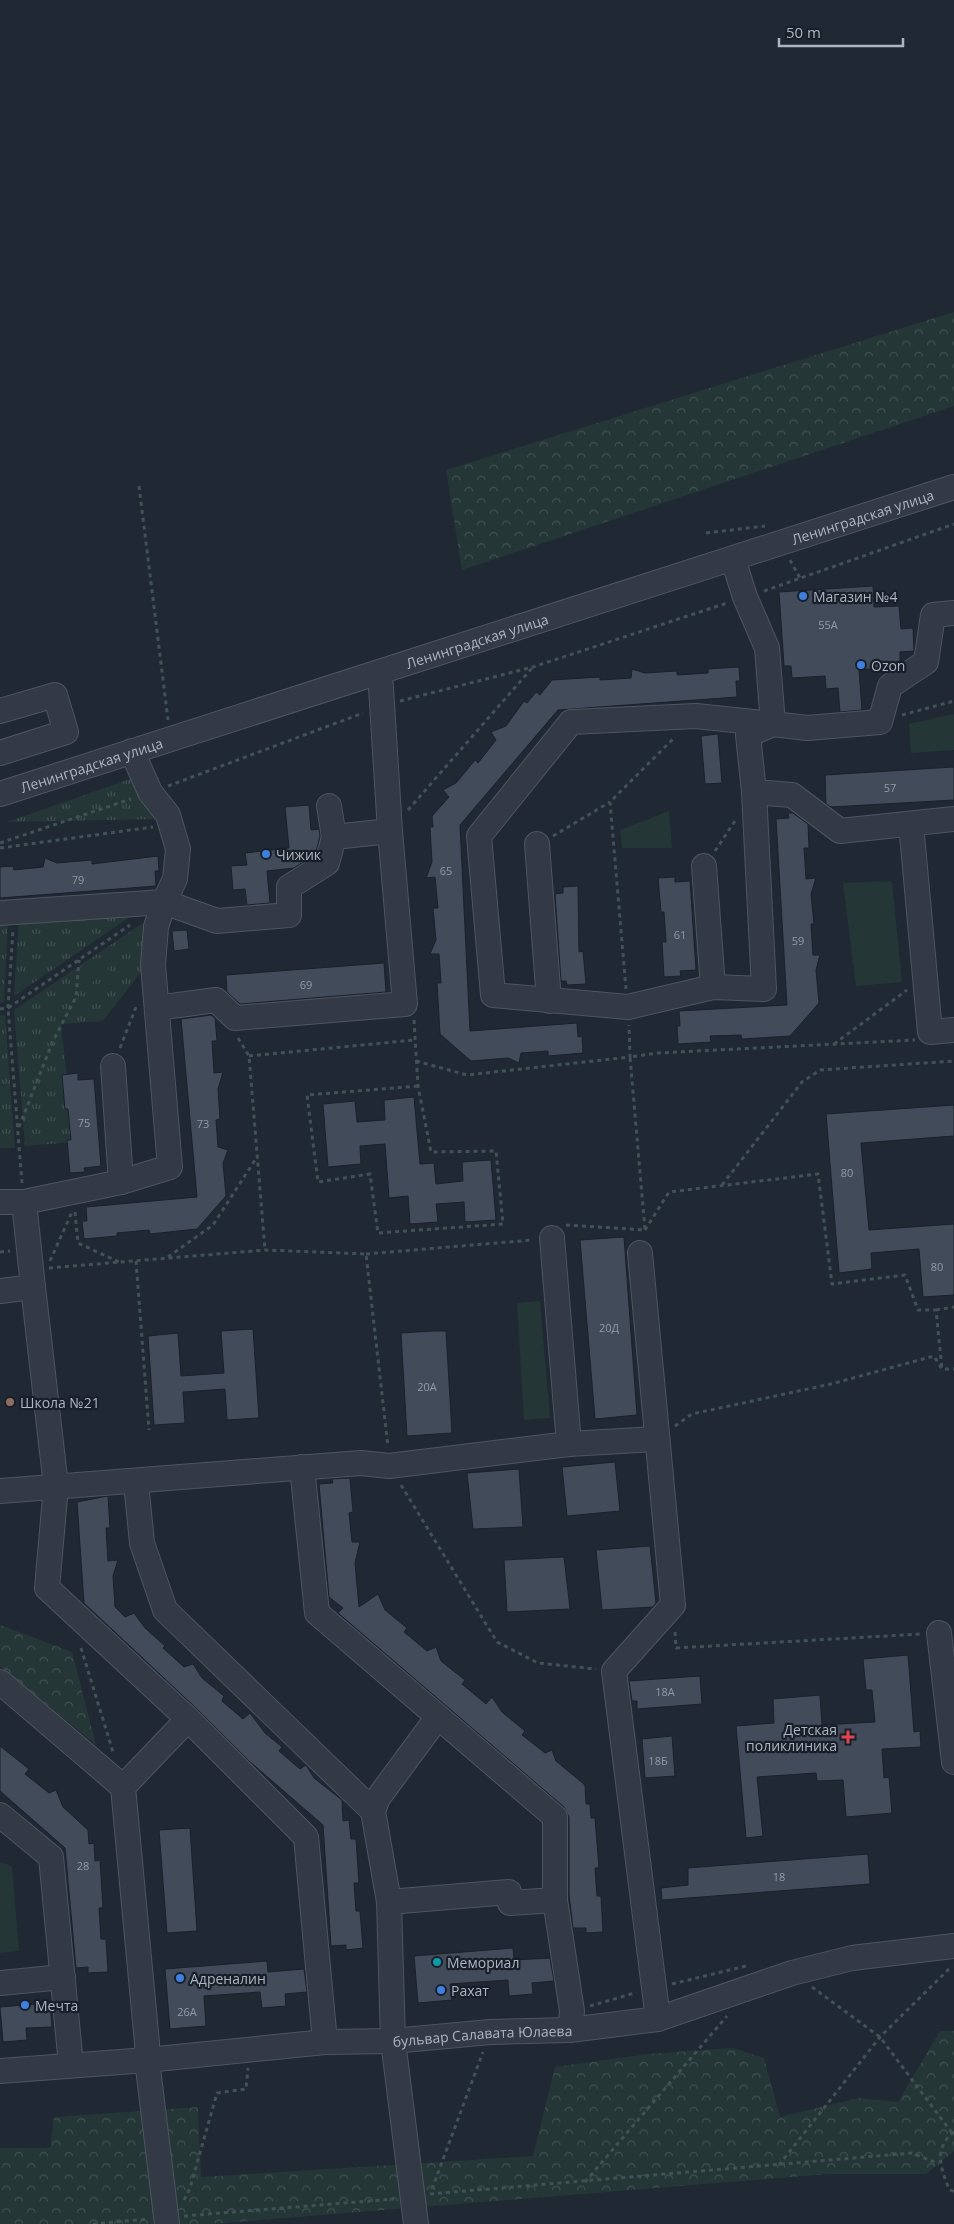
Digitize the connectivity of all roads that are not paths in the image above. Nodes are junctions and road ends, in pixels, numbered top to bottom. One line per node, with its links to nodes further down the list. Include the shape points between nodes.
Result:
1 (954, 487): 2 (street, Ленинградская улица)
2 (733, 559): 4 (street, Ленинградская улица); 6 (street, via 744,597 767,648)
3 (954, 613): 6 (street, via 933,615 926,662 890,686 880,722 807,728)
4 (380, 672): 7 (street, Ленинградская улица); 14 (street)
5 (0, 711): 8 (street, via 56,695 66,732)
6 (773, 724): 9 (street, via 748,735); 21 (street, via 696,716 571,722 479,836 492,996)
7 (132, 751): 10 (street, Ленинградская улица); 18 (street, via 150,792 168,815 178,849 174,879)
8 (0, 753)
9 (754, 792): 13 (street, via 792,795 840,832); 20 (street, via 764,989)
10 (0, 794)
11 (329, 806): 15 (street)
12 (954, 819): 13 (street)
13 (911, 824): 23 (street, via 930,1032)
14 (390, 831): 15 (street); 22 (street, via 405,1004 235,1018 216,1000)
15 (334, 837): 18 (street, via 327,863 289,887 289,915 217,921)
16 (537, 844): 21 (street)
17 (704, 866): 20 (street)
18 (164, 902): 19 (street); 22 (street, via 156,927)
19 (7, 913)
20 (713, 988): 21 (street, via 628,1007)
21 (549, 1001)
22 (148, 1005): 25 (street, via 170,1167)
23 (954, 1030)
24 (113, 1066): 25 (street)
25 (121, 1182): 27 (street)
26 (0, 1202): 27 (street)
27 (24, 1202): 30 (street)
28 (552, 1238): 33 (street)
29 (643, 1242): 32 (street)
30 (33, 1287): 31 (street); 36 (street)
31 (0, 1291)
32 (656, 1439): 33 (street); 51 (street, via 673,1605 614,1671)
33 (569, 1444): 34 (street, via 389,1466 361,1463)
34 (302, 1467): 35 (street); 40 (street, via 317,1613)
35 (136, 1482): 36 (street); 44 (street, via 142,1543 164,1610)
36 (56, 1486): 37 (street); 41 (street, via 47,1588)
37 (0, 1492)
38 (939, 1634): 42 (street)
39 (0, 1682): 43 (street)
40 (437, 1718): 44 (street, via 378,1798); 46 (street, via 555,1817)
41 (188, 1719): 43 (street); 54 (street, via 306,1838)
42 (954, 1762)
43 (123, 1788): 55 (street)
44 (373, 1811): 47 (street)
45 (0, 1816): 49 (street, via 51,1857)
46 (555, 1900): 47 (street, via 510,1903 509,1892); 52 (street)
47 (389, 1902): 53 (street)
48 (954, 1946): 51 (street, бульвар Салавата Юлаева, via 852,1958 792,1973)
49 (63, 1977): 50 (street); 56 (street)
50 (0, 1983)
51 (658, 2019): 52 (street, бульвар Салавата Юлаева)
52 (571, 2021): 53 (street, бульвар Салавата Юлаева)
53 (393, 2041): 54 (street, бульвар Салавата Юлаева); 59 (street, via 421,2196)
54 (325, 2042): 55 (street, бульвар Салавата Юлаева)
55 (147, 2060): 56 (street, бульвар Салавата Юлаева); 58 (street)
56 (72, 2065): 57 (street, бульвар Салавата Юлаева)
57 (0, 2071)
58 (169, 2219)
59 (416, 2224)

